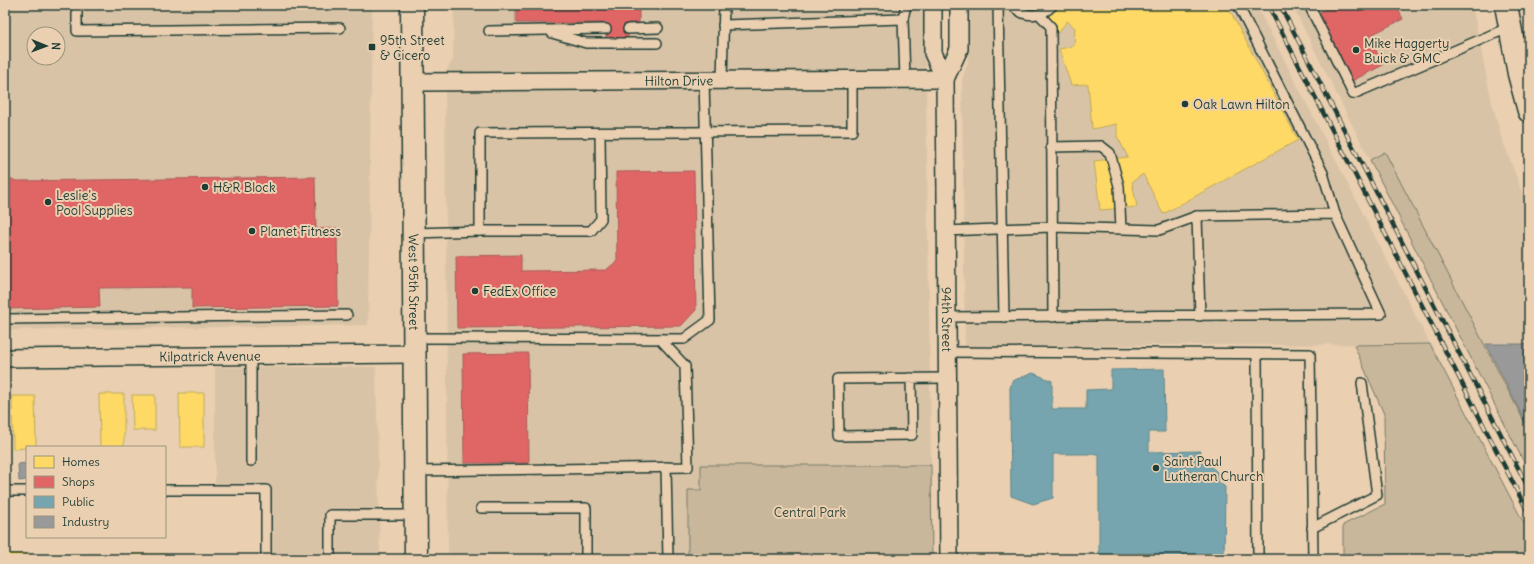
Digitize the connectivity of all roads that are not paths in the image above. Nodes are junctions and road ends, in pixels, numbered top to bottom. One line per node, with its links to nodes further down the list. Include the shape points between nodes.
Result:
1 (77, 5): 17 (lane, via 77,31)
2 (412, 5): 30 (main road, West 95th Street)
3 (724, 5): 15 (lane)
4 (906, 5): 14 (lane)
5 (933, 5): 26 (street, 94th Street, via 933,53)
6 (959, 5): 26 (street, 94th Street, via 959,49)
7 (998, 5): 38 (lane)
8 (1012, 5): 13 (lane, via 1024,14)
9 (1053, 5): 13 (lane)
10 (1238, 5): 35 (lane, via 1323,173)
11 (1309, 5): 16 (lane, via 1353,94)
12 (1506, 5): 16 (main road)
13 (1040, 15): 34 (lane, via 1051,28)
14 (903, 19): 15 (lane); 25 (lane)
15 (723, 25): 28 (lane)
16 (1510, 27): 24 (main road)
17 (340, 28)
18 (658, 28): 20 (lane)
19 (606, 29): 22 (lane)
20 (628, 29)
21 (489, 30): 22 (lane)
22 (543, 30): 23 (lane, via 586,43)
23 (657, 42)
24 (1524, 74): 31 (main road)
25 (905, 79): 26 (street, Hilton Drive); 29 (street, Hilton Drive)
26 (945, 79): 41 (street, 94th Street)
27 (704, 80): 28 (street, Hilton Drive); 30 (street, Hilton Drive); 32 (lane)
28 (722, 80): 29 (street, Hilton Drive)
29 (852, 80): 32 (lane, via 852,131)
30 (413, 82): 42 (main road, West 95th Street)
31 (1529, 111)
32 (705, 132): 33 (lane); 49 (lane, via 710,320 684,339)
33 (600, 133): 40 (lane, via 601,219 591,231); 40 (lane, via 480,133)
34 (1051, 147): 37 (lane); 39 (lane, via 1101,146 1110,153 1119,186)
35 (1335, 214): 36 (lane); 44 (lane, via 1381,314)
36 (1197, 216): 39 (lane, via 1159,230); 44 (lane)
37 (1052, 228): 38 (lane); 39 (lane); 47 (lane)
38 (1002, 229): 41 (lane); 46 (lane)
39 (1121, 229)
40 (480, 231): 42 (lane)
41 (945, 231): 45 (street, 94th Street)
42 (414, 233): 50 (main road, West 95th Street)
43 (347, 315): 48 (lane)
44 (1200, 316): 47 (lane)
45 (947, 317): 46 (lane); 51 (street, 94th Street)
46 (1004, 317): 47 (lane)
47 (1053, 317)
48 (5, 319)
49 (660, 339): 50 (lane); 59 (lane, via 685,366 688,467)
50 (415, 346): 53 (street, Kilpatrick Avenue); 60 (main road, West 95th Street)
51 (947, 352): 52 (lane); 56 (street, 94th Street)
52 (1257, 354): 66 (lane, via 1310,354); 73 (lane)
53 (251, 356): 54 (street, Kilpatrick Avenue); 58 (lane)
54 (5, 358)
55 (911, 378): 55 (lane, via 838,379 839,436 912,435); 56 (lane)
56 (947, 378): 72 (street, 94th Street)
57 (1362, 383): 66 (lane, via 1377,495)
58 (251, 461)
59 (666, 467): 60 (lane); 71 (lane)
60 (416, 471): 65 (main road, West 95th Street)
61 (166, 490): 67 (lane, via 266,490)
62 (5, 491): 63 (lane)
63 (26, 491)
64 (481, 508): 70 (lane, via 586,508)
65 (416, 515): 68 (lane, via 330,515); 69 (main road, West 95th Street)
66 (1312, 528): 74 (lane)
67 (266, 559)
68 (330, 559)
69 (416, 559)
70 (586, 559)
71 (668, 559)
72 (949, 559)
73 (1258, 559)
74 (1313, 559)

